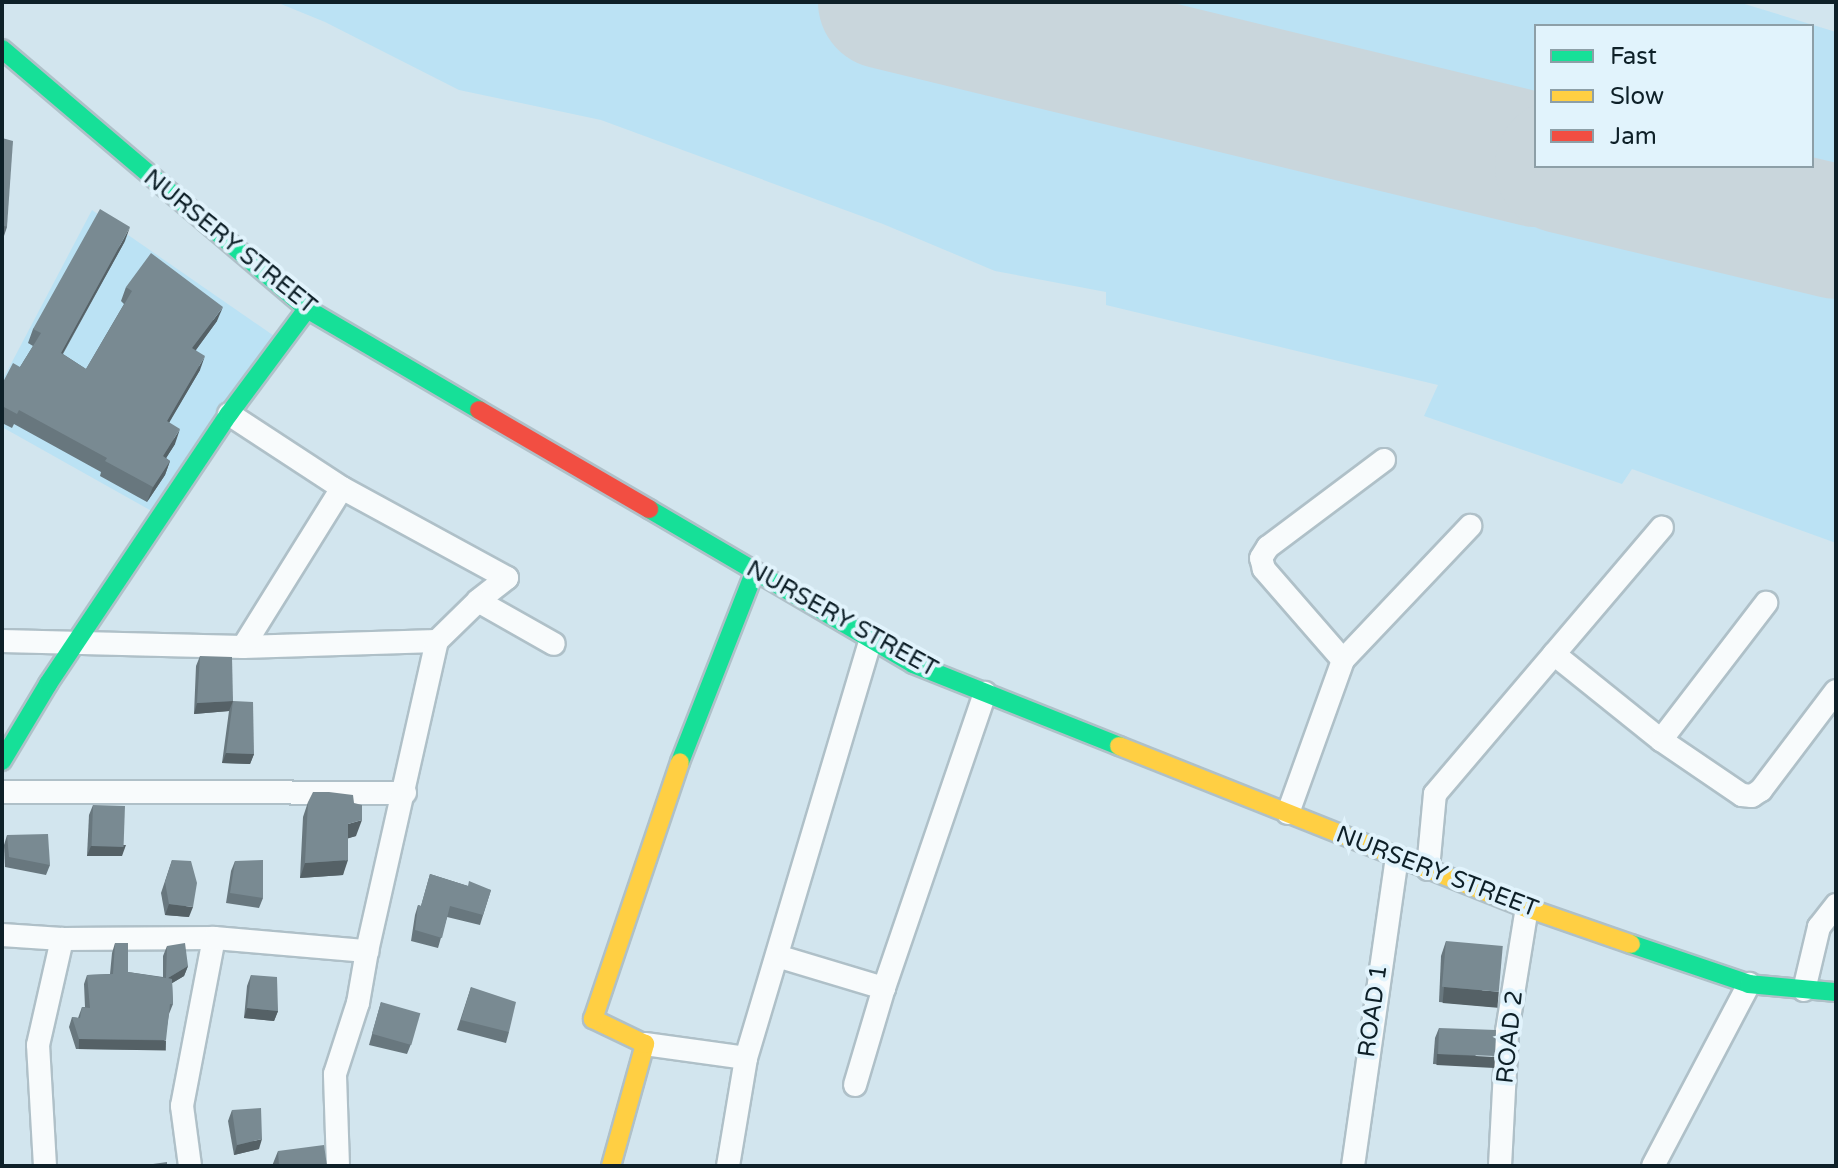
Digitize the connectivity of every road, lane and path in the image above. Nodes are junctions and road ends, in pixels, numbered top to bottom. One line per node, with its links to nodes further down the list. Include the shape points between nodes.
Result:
1 (2, 49): 2 (main road, NURSERY STREET)
2 (307, 309): 3 (main road); 8 (main road, NURSERY STREET)
3 (229, 414): 5 (street); 15 (main road)
4 (1384, 460): 18 (street, via 1268,547 1261,558 1264,569)
5 (342, 488): 9 (street, via 507,578); 16 (street)
6 (1470, 526): 18 (street)
7 (1662, 527): 17 (street)
8 (755, 571): 11 (main road, NURSERY STREET); 39 (main road, via 681,760 593,1019)
9 (478, 601): 13 (street); 14 (street)
10 (1766, 603): 21 (street)
11 (871, 639): 20 (main road, NURSERY STREET, via 913,664); 34 (street)
12 (2, 641): 15 (street)
13 (437, 641): 16 (street); 24 (street)
14 (554, 644)
15 (75, 645): 16 (street); 22 (main road)
16 (243, 647)
17 (1554, 654): 21 (street); 27 (street, via 1435,794)
18 (1343, 660): 25 (street)
19 (1836, 691): 21 (street, via 1752,796 1742,795)
20 (985, 693): 25 (main road, NURSERY STREET); 36 (street)
21 (1661, 740)
22 (2, 761)
23 (2, 792): 24 (street)
24 (405, 793): 33 (street)
25 (1288, 813): 26 (main road, NURSERY STREET)
26 (1397, 857): 27 (main road, NURSERY STREET); 47 (street, ROAD 1)
27 (1428, 869): 29 (main road, NURSERY STREET)
28 (1836, 905): 37 (street, via 1819,927)
29 (1527, 908): 35 (main road, NURSERY STREET); 48 (street, ROAD 2, via 1507,1031)
30 (2, 935): 32 (street)
31 (214, 938): 32 (street); 33 (street); 43 (street, via 182,1106)
32 (62, 939): 42 (street, via 38,1045)
33 (367, 951): 44 (street, via 358,1003 335,1074)
34 (777, 956): 36 (street); 40 (street)
35 (1749, 984): 37 (main road, NURSERY STREET); 49 (street)
36 (884, 988): 41 (street)
37 (1804, 990): 38 (main road, NURSERY STREET)
38 (1836, 992)
39 (645, 1044): 40 (street); 45 (main road)
40 (746, 1058): 46 (street)
41 (855, 1085)
42 (45, 1166)
43 (190, 1166)
44 (338, 1166)
45 (611, 1166)
46 (728, 1166)
47 (1353, 1166)
48 (1500, 1166)
49 (1653, 1166)

